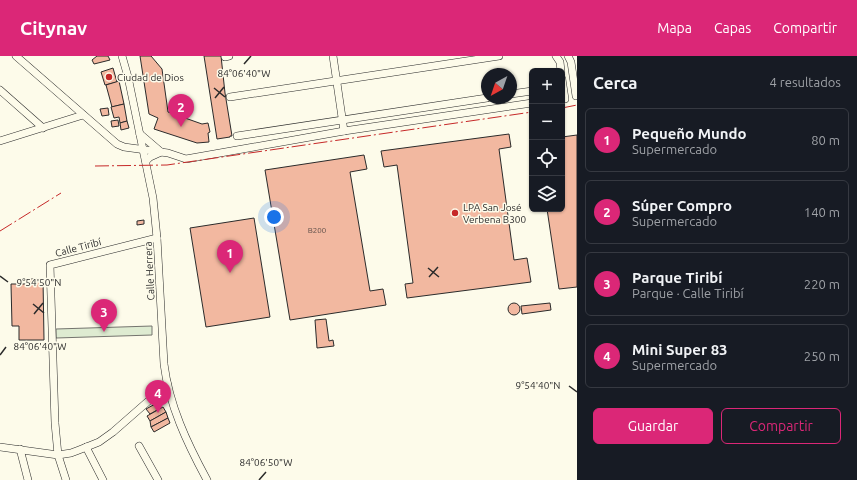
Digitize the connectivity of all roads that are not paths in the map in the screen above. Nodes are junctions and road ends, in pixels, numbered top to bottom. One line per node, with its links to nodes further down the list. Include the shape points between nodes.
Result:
1 (16, 56): 19 (street)
2 (122, 56): 23 (street, Calle Herrera)
3 (225, 56): 4 (street)
4 (229, 56)
5 (333, 56): 10 (street)
6 (499, 56): 10 (street)
7 (556, 56): 9 (street)
8 (568, 56): 14 (street)
9 (561, 68)
10 (337, 81): 15 (street); 20 (street)
11 (0, 90): 21 (street)
12 (529, 91): 13 (street)
13 (517, 93)
14 (577, 96): 17 (street)
15 (230, 97)
16 (481, 99): 20 (street)
17 (565, 99)
18 (529, 104): 22 (street)
19 (83, 115): 21 (street); 26 (street, via 117,144)
20 (342, 120): 22 (street); 24 (street)
21 (43, 128): 25 (street)
22 (344, 132): 27 (street, via 186,159)
23 (140, 134): 26 (street, Calle Herrera); 27 (street)
24 (237, 136)
25 (0, 140)
26 (143, 150): 27 (street); 28 (street, Calle Herrera)
27 (161, 152): 28 (street)
28 (146, 161): 29 (street, Calle Herrera)
29 (157, 238): 30 (street, Calle Herrera); 35 (street, Calle Tiribí, via 50,265)
30 (167, 383): 33 (street, via 113,432); 40 (street, Calle Herrera, via 175,412)
31 (139, 446): 39 (street)
32 (0, 447): 34 (street)
33 (86, 447): 35 (street); 38 (street)
34 (20, 449): 35 (street); 36 (street)
35 (58, 455): 37 (street)
36 (28, 480)
37 (66, 480)
38 (103, 480)
39 (158, 480)
40 (206, 480)

